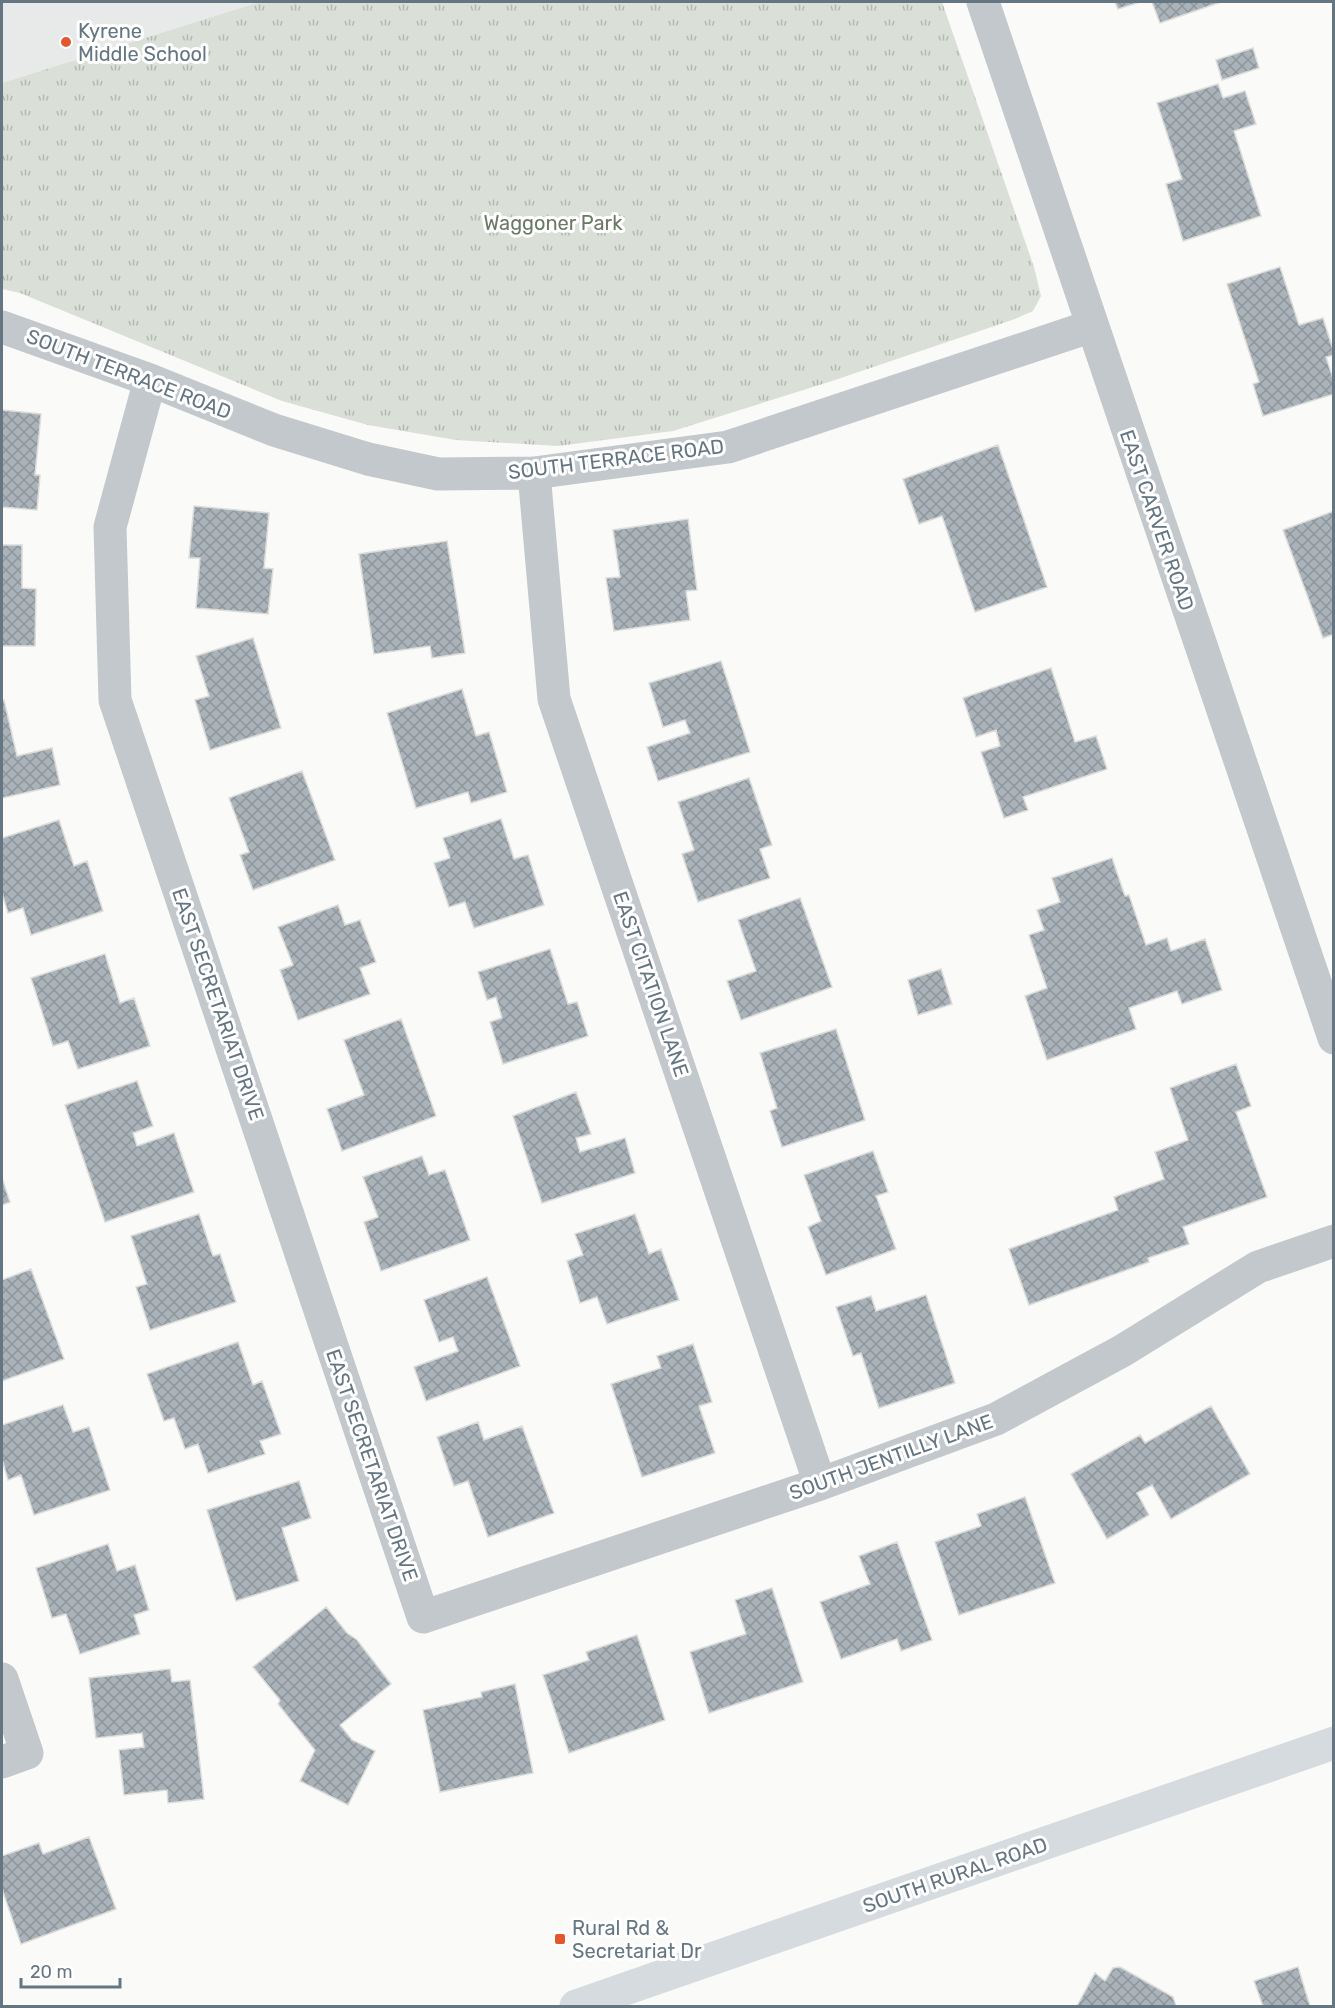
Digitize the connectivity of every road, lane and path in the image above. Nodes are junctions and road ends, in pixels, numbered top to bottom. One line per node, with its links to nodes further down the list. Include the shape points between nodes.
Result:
1 (983, 2): 2 (street, EAST CARVER ROAD)
2 (1092, 326): 5 (street, SOUTH TERRACE ROAD, via 728,447); 6 (street, EAST CARVER ROAD)
3 (2, 327): 4 (street, SOUTH TERRACE ROAD)
4 (150, 380): 5 (street, SOUTH TERRACE ROAD, via 274,430 368,459 438,474); 9 (street, EAST SECRETARIAT DRIVE, via 110,527 116,700)
5 (534, 473): 8 (street, EAST CITATION LANE, via 554,699)
6 (1334, 1038)
7 (1334, 1241): 8 (street, SOUTH JENTILLY LANE, via 1258,1267 1122,1352 996,1419)
8 (820, 1484): 9 (street, SOUTH JENTILLY LANE)
9 (423, 1617)
10 (2, 1680): 12 (street)
11 (1334, 1743): 13 (main road, SOUTH RURAL ROAD)
12 (14, 1758)
13 (576, 2007)

